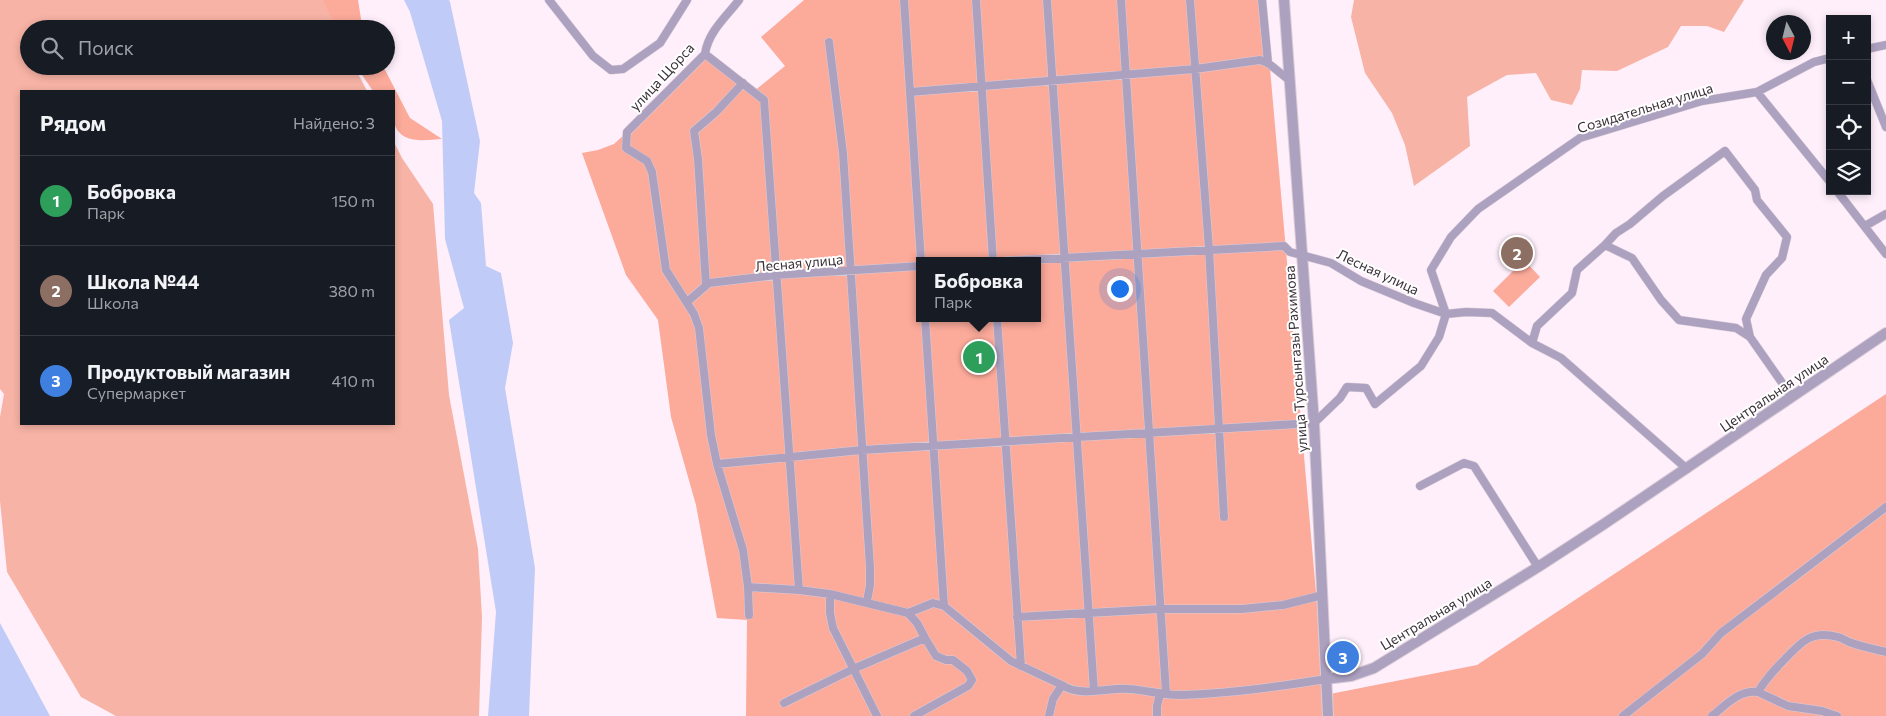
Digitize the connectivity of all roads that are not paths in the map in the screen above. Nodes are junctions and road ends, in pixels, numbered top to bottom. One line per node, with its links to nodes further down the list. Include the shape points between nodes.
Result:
1 (549, 0): 2 (street, via 597,61 611,70 623,70 660,43)
2 (687, 0)
3 (739, 0): 14 (street, улица Щорса, via 713,32)
4 (904, 0): 24 (street)
5 (976, 0): 22 (street)
6 (1047, 0): 20 (street)
7 (1121, 0): 18 (street)
8 (1190, 0): 17 (street)
9 (1262, 0): 16 (street)
10 (1284, 0): 19 (street, улица Турсынгазы Рахимова)
11 (829, 42): 41 (street, via 843,153)
12 (1886, 45): 13 (street)
13 (1871, 47)
14 (705, 54): 21 (street); 44 (street, улица Щорса, via 627,132 626,148 647,161 652,172 663,260)
15 (1826, 59): 25 (street, Созидательная улица)
16 (1268, 63): 17 (street, via 1260,60); 19 (street)
17 (1195, 69): 18 (street); 32 (street)
18 (1125, 75): 20 (street); 33 (street)
19 (1289, 80): 36 (street, улица Турсынгазы Рахимова)
20 (1052, 81): 22 (street); 35 (street)
21 (743, 84): 42 (street, via 764,100); 43 (street, via 694,131)
22 (981, 86): 24 (street); 38 (street)
23 (1871, 90): 26 (street)
24 (910, 92): 37 (street)
25 (1757, 92): 27 (street); 45 (street, Созидательная улица, via 1702,101 1580,138 1478,209 1451,236 1431,270)
26 (1886, 127)
27 (1826, 177)
28 (1840, 195): 30 (street)
29 (1886, 214): 30 (street)
30 (1865, 226): 34 (street)
31 (1605, 245): 49 (street, via 1632,258 1679,320 1736,328); 49 (street, via 1663,196 1725,151 1755,190 1757,200 1787,237 1782,258 1766,275 1746,320); 50 (street, via 1577,270 1572,293 1537,326)
32 (1209, 249): 33 (street, Лесная улица); 36 (street, Лесная улица, via 1284,246 1290,252); 53 (street)
33 (1137, 253): 35 (street, Лесная улица); 54 (street)
34 (1886, 254)
35 (1064, 256): 39 (street, Лесная улица); 55 (street)
36 (1304, 256): 45 (street, Лесная улица, via 1331,263 1362,281); 52 (street, улица Турсынгазы Рахимова)
37 (921, 257)
38 (993, 257)
39 (1041, 258)
40 (916, 266): 41 (street, Лесная улица)
41 (850, 271): 42 (street, Лесная улица); 58 (street)
42 (776, 275): 43 (street, Лесная улица); 59 (street)
43 (706, 285): 44 (street)
44 (687, 302): 60 (street, via 699,328)
45 (1446, 314): 50 (street, Лесная улица, via 1492,313); 52 (street, via 1439,337 1421,366 1375,404 1366,388 1347,386 1340,398)
46 (925, 322): 57 (street)
47 (997, 322): 56 (street)
48 (1886, 333): 51 (street, Центральная улица)
49 (1750, 337): 51 (street)
50 (1532, 343): 61 (street, Лесная улица, via 1561,358)
51 (1792, 397): 61 (street, Центральная улица)
52 (1314, 423): 53 (street); 69 (street, улица Турсынгазы Рахимова)
53 (1219, 429): 54 (street); 64 (street)
54 (1149, 434): 55 (street); 72 (street)
55 (1077, 437): 56 (street); 73 (street)
56 (1006, 442): 57 (street); 76 (street)
57 (934, 446): 58 (street); 71 (street)
58 (862, 450): 59 (street); 70 (street, via 870,567)
59 (789, 458): 60 (street); 67 (street)
60 (717, 464): 66 (street, via 741,539)
61 (1687, 470): 65 (street, Центральная улица)
62 (1420, 486): 65 (street, via 1464,463 1474,466)
63 (1886, 507): 92 (street, via 1721,633 1702,654)
64 (1224, 517)
65 (1538, 567): 81 (street, Центральная улица, via 1374,668 1351,676)
66 (748, 587): 67 (street); 75 (street)
67 (799, 590): 68 (street)
68 (830, 594): 70 (street); 80 (street, via 833,628)
69 (1323, 594): 72 (street, via 1283,604 1242,609); 81 (street, улица Турсынгазы Рахимова)
70 (866, 601): 74 (street)
71 (944, 606): 74 (street, via 933,603); 79 (street, Центральная улица)
72 (1160, 609): 73 (street); 85 (street)
73 (1088, 612): 76 (street); 83 (street)
74 (908, 613): 77 (street)
75 (749, 615)
76 (1018, 617): 79 (street)
77 (925, 638): 80 (street); 88 (street, via 936,656 953,660 967,671 972,680 968,686)
78 (1886, 652): 84 (street, via 1850,643 1840,637 1811,636 1788,656)
79 (1020, 666): 82 (street, Центральная улица)
80 (853, 669): 86 (street); 87 (street)
81 (1326, 679): 85 (street, Центральная улица, via 1244,690); 91 (street, улица Турсынгазы Рахимова)
82 (1062, 685): 83 (street, Центральная улица, via 1070,690); 89 (street)
83 (1094, 691): 85 (street, Центральная улица, via 1128,689)
84 (1758, 692): 93 (street, via 1748,691 1730,700); 94 (street, via 1788,706)
85 (1163, 693): 90 (street)
86 (784, 704)
87 (877, 716)
88 (914, 716)
89 (1048, 716)
90 (1156, 716)
91 (1328, 716)
92 (1623, 716)
93 (1712, 716)
94 (1837, 716)

